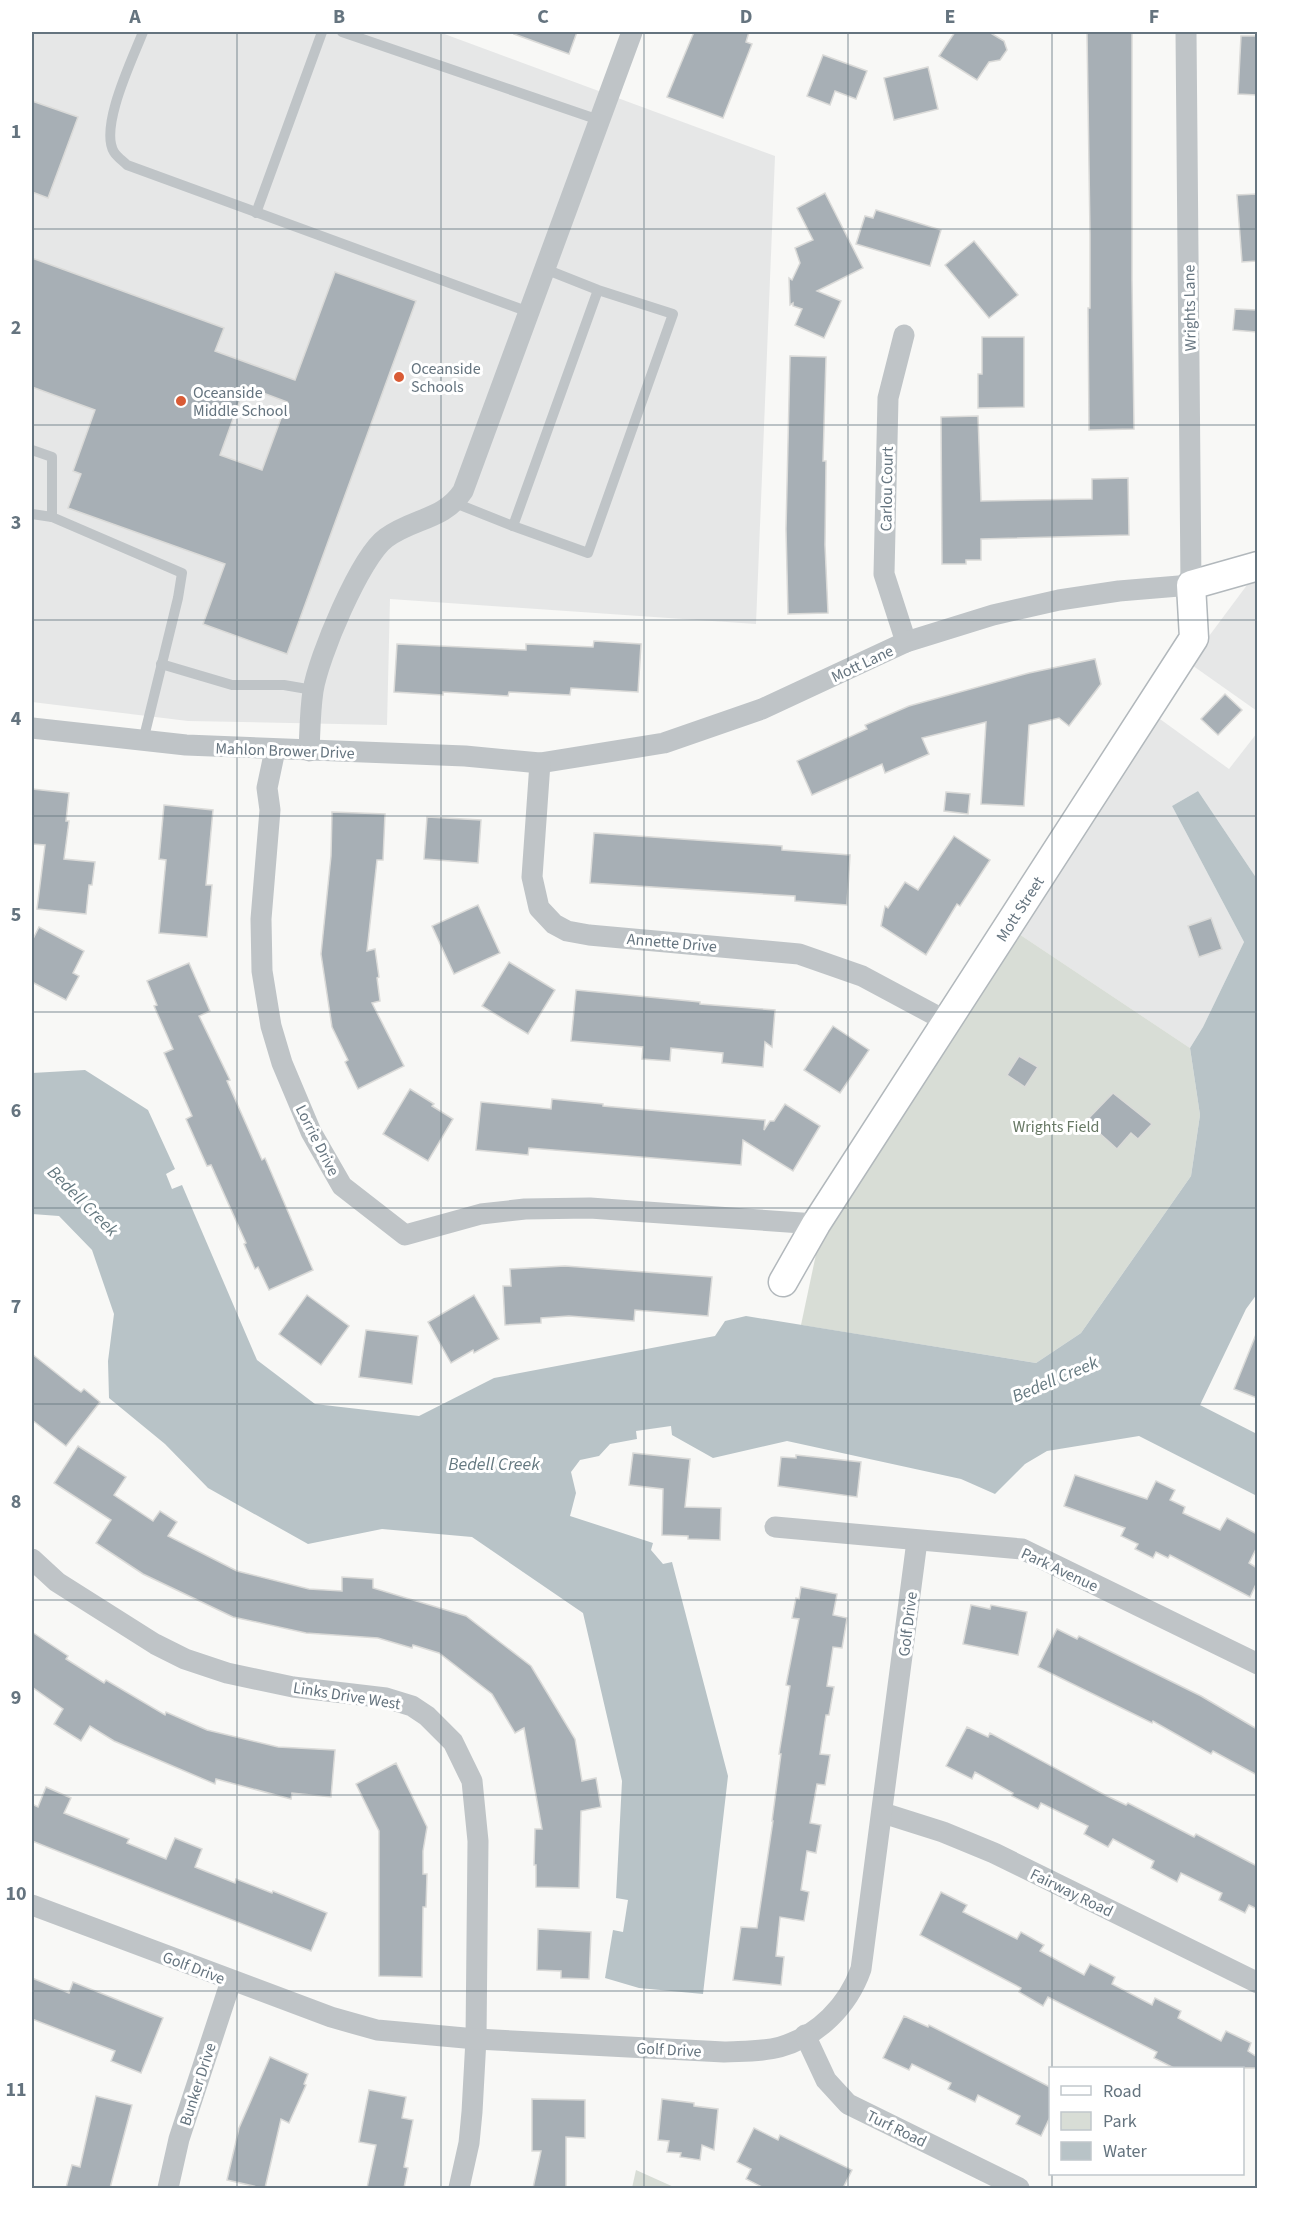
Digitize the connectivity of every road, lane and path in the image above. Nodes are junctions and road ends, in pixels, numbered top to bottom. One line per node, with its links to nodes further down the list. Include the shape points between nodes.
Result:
1 (143, 32): 7 (lane, via 111,116 114,152 127,165)
2 (322, 32): 7 (lane)
3 (342, 32): 6 (lane)
4 (632, 32): 6 (street)
5 (1186, 32): 18 (street, Wrights Lane)
6 (599, 120): 8 (street)
7 (256, 213): 10 (lane)
8 (545, 269): 9 (lane); 10 (street)
9 (598, 290): 16 (lane); 16 (lane, via 673,314 588,553)
10 (529, 312): 13 (street, via 469,476)
11 (904, 335): 19 (street, Carlou Court, via 888,398 884,574)
12 (32, 450): 15 (lane, via 52,457)
13 (455, 503): 16 (lane); 21 (street, via 401,528 383,540 368,558 318,668)
14 (32, 514): 15 (lane)
15 (52, 517): 20 (lane, via 182,573)
16 (513, 526)
17 (1257, 566): 18 (street)
18 (1191, 585): 19 (street, Mott Lane, via 1059,600 993,615); 27 (street, Mott Street, via 1194,638)
19 (906, 642): 26 (street, Mott Lane, via 762,709 664,743)
20 (161, 664): 21 (lane, via 232,684); 23 (lane)
21 (313, 690): 25 (street)
22 (32, 728): 23 (street, Mahlon Brower Drive)
23 (143, 741): 24 (street, Mahlon Brower Drive)
24 (275, 750): 25 (street, Mahlon Brower Drive); 28 (street, Lorrie Drive, via 267,788 270,810 261,919 262,971 282,1063 311,1132 342,1186 405,1235 481,1214 525,1209 590,1208)
25 (309, 751): 26 (street, Mahlon Brower Drive, via 465,756)
26 (540, 763): 27 (street, Annette Drive, via 532,876 539,908 554,924 589,935 799,954 862,976)
27 (946, 1021): 28 (street, Mott Street)
28 (816, 1224): 29 (street, Mott Street)
29 (783, 1282)
30 (775, 1527): 31 (street, Park Avenue)
31 (917, 1541): 33 (street, Park Avenue, via 1022,1549); 34 (street, Golf Drive)
32 (32, 1559): 39 (street, Links Drive West, via 57,1582 185,1659 271,1682 404,1703 427,1716 453,1742 472,1781 478,1841)
33 (1257, 1664)
34 (883, 1813): 37 (street, Fairway Road, via 994,1853); 38 (street, Golf Drive, via 861,1969 834,2014)
35 (32, 1905): 36 (street, Golf Drive)
36 (231, 1981): 39 (street, Golf Drive, via 377,2030); 40 (street, Bunker Drive, via 179,2139)
37 (1257, 1983)
38 (805, 2035): 39 (street, Golf Drive, via 781,2046 724,2052); 42 (street, Turf Road, via 826,2080 848,2104)
39 (476, 2039): 41 (street, Links Drive West, via 469,2143)
40 (168, 2188)
41 (459, 2188)
42 (1019, 2188)

